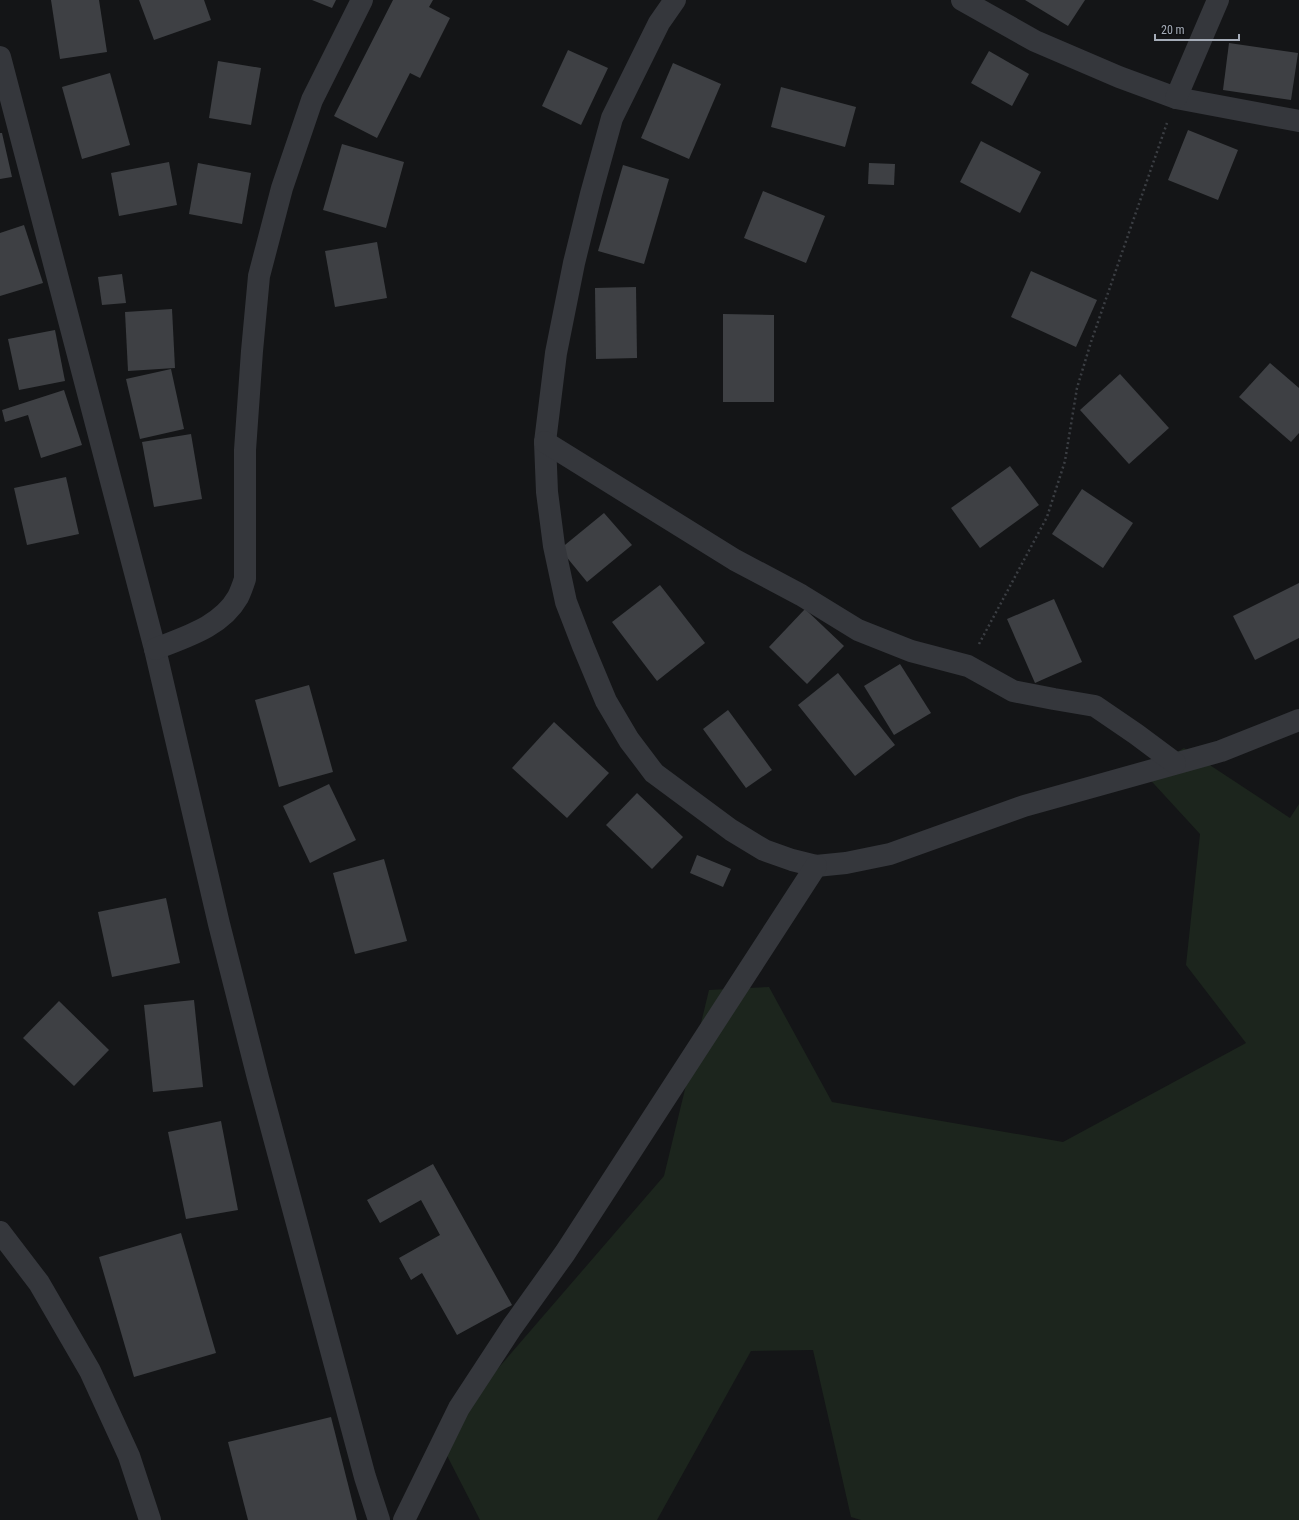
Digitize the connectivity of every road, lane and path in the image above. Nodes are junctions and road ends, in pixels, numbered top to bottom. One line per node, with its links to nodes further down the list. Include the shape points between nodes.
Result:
1 (362, 0): 9 (street, via 312,100 282,188 259,276 245,450 245,579 237,598 221,617 208,627)
2 (675, 0): 8 (street, via 660,23 612,118 574,263 556,353)
3 (962, 0): 6 (street, via 1035,41)
4 (1218, 0): 6 (street)
5 (0, 57): 9 (street)
6 (1176, 98): 7 (street); 10 (path, via 1091,342 1077,388 1065,460 1047,517)
7 (1299, 121)
8 (545, 442): 10 (street, via 735,560 858,630 910,651); 13 (street, via 546,492 566,602 606,701 629,740 654,773 731,830 764,850)
9 (155, 649): 16 (street, via 258,1078)
10 (968, 666): 12 (street, via 1013,691 1095,706)
11 (1299, 720): 12 (street, via 1221,751)
12 (1175, 763): 13 (street, via 1024,806 890,854)
13 (816, 866): 17 (street, via 565,1253 459,1408)
14 (0, 1232): 15 (street, via 39,1282 90,1371 129,1456)
15 (150, 1520)
16 (378, 1520)
17 (404, 1520)

